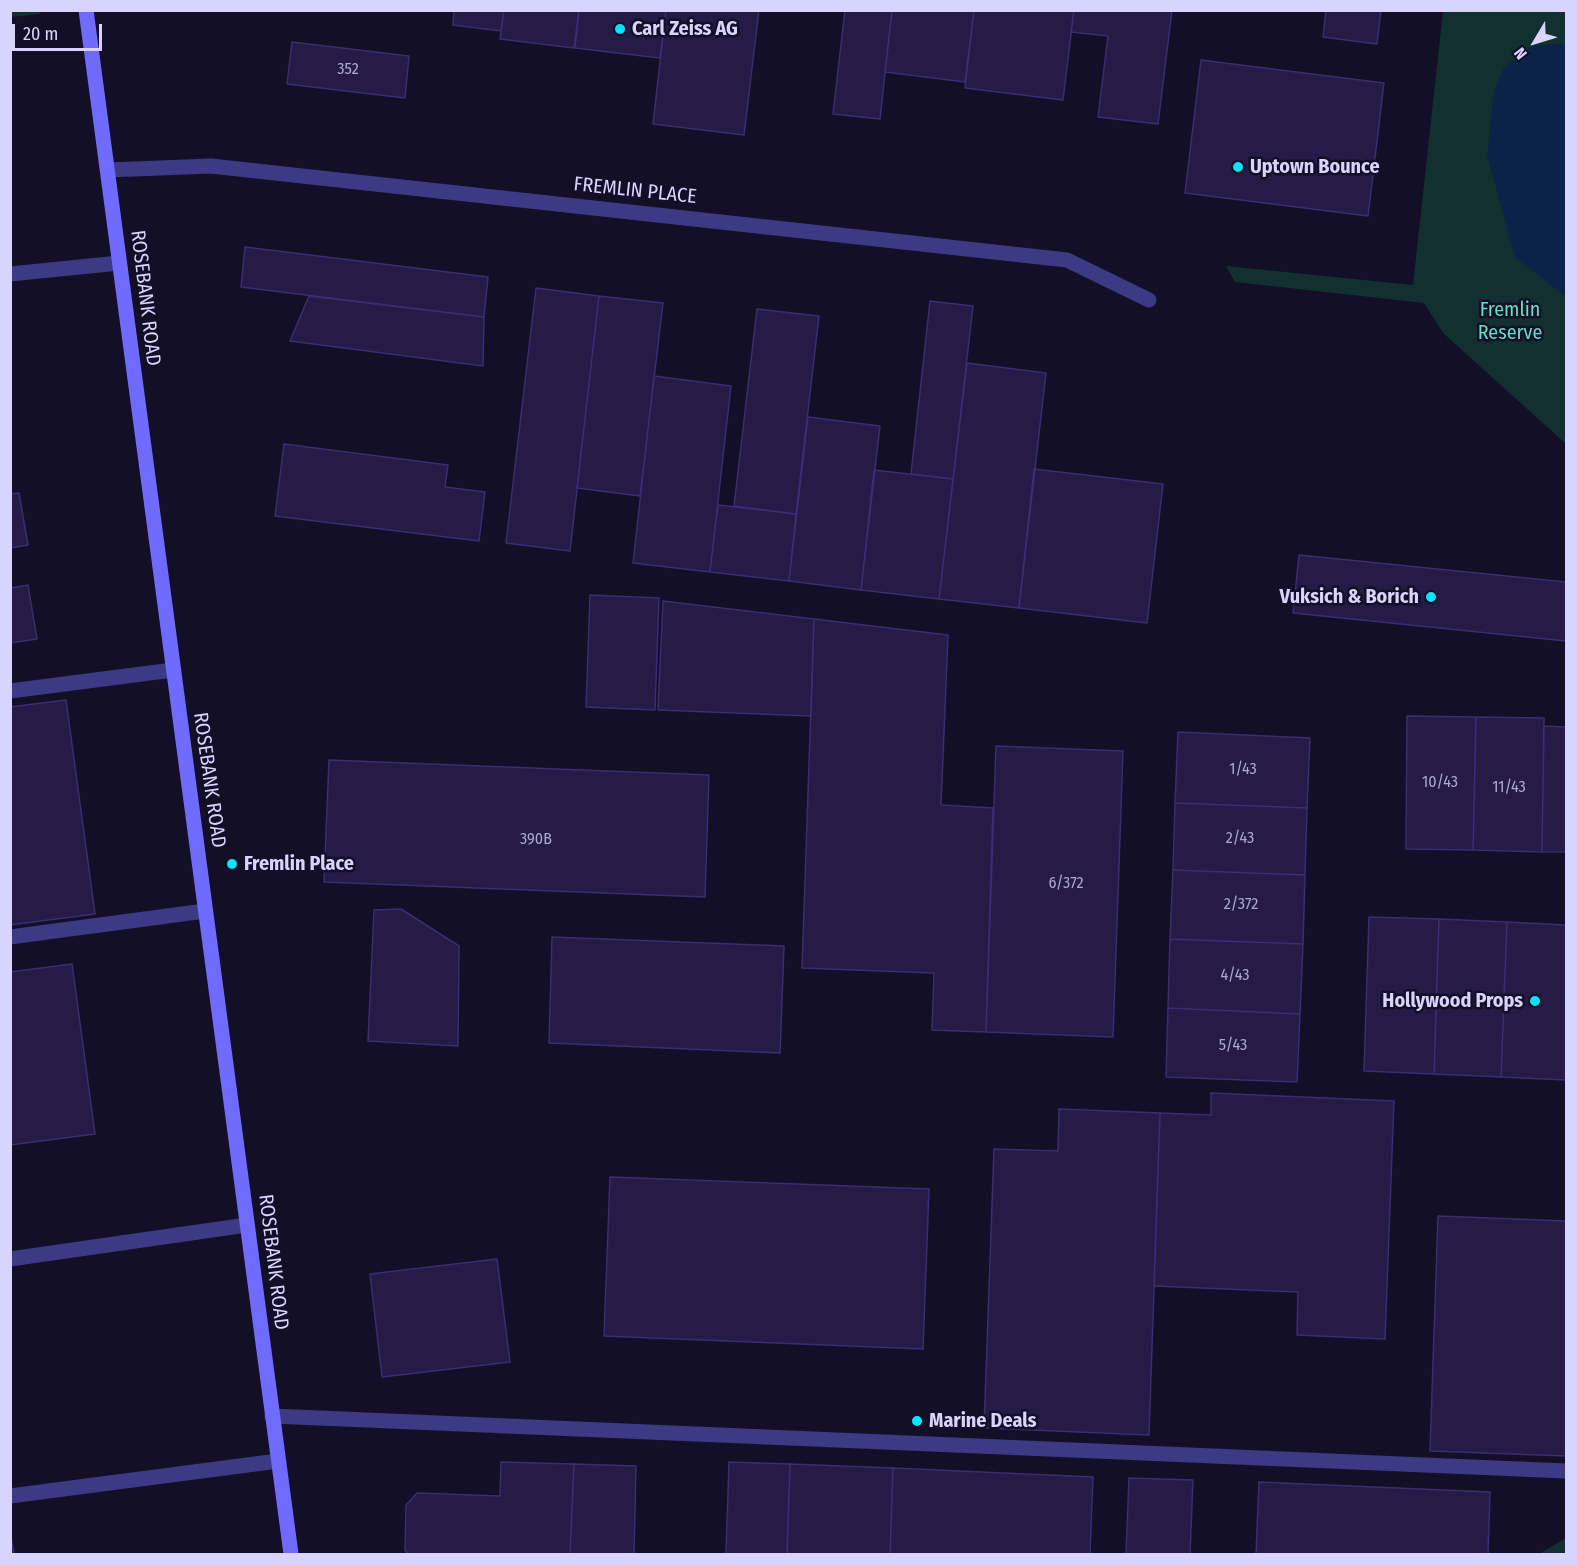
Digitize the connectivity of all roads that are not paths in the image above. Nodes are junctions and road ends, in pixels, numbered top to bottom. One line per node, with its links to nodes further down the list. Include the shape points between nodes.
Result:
1 (86, 10): 2 (main road, ROSEBANK ROAD)
2 (108, 170): 3 (main road, ROSEBANK ROAD); 5 (street, FREMLIN PLACE, via 211,166 1067,260)
3 (119, 263): 4 (street); 6 (main road, ROSEBANK ROAD)
4 (10, 274)
5 (1149, 300)
6 (173, 670): 7 (street); 8 (main road, ROSEBANK ROAD)
7 (10, 691)
8 (205, 911): 9 (street); 10 (main road, ROSEBANK ROAD)
9 (10, 937)
10 (247, 1225): 11 (street); 12 (main road, ROSEBANK ROAD)
11 (10, 1259)
12 (272, 1416): 13 (main road, ROSEBANK ROAD); 14 (street)
13 (278, 1461): 15 (street); 16 (main road, ROSEBANK ROAD)
14 (1566, 1472)
15 (10, 1496)
16 (291, 1554)

